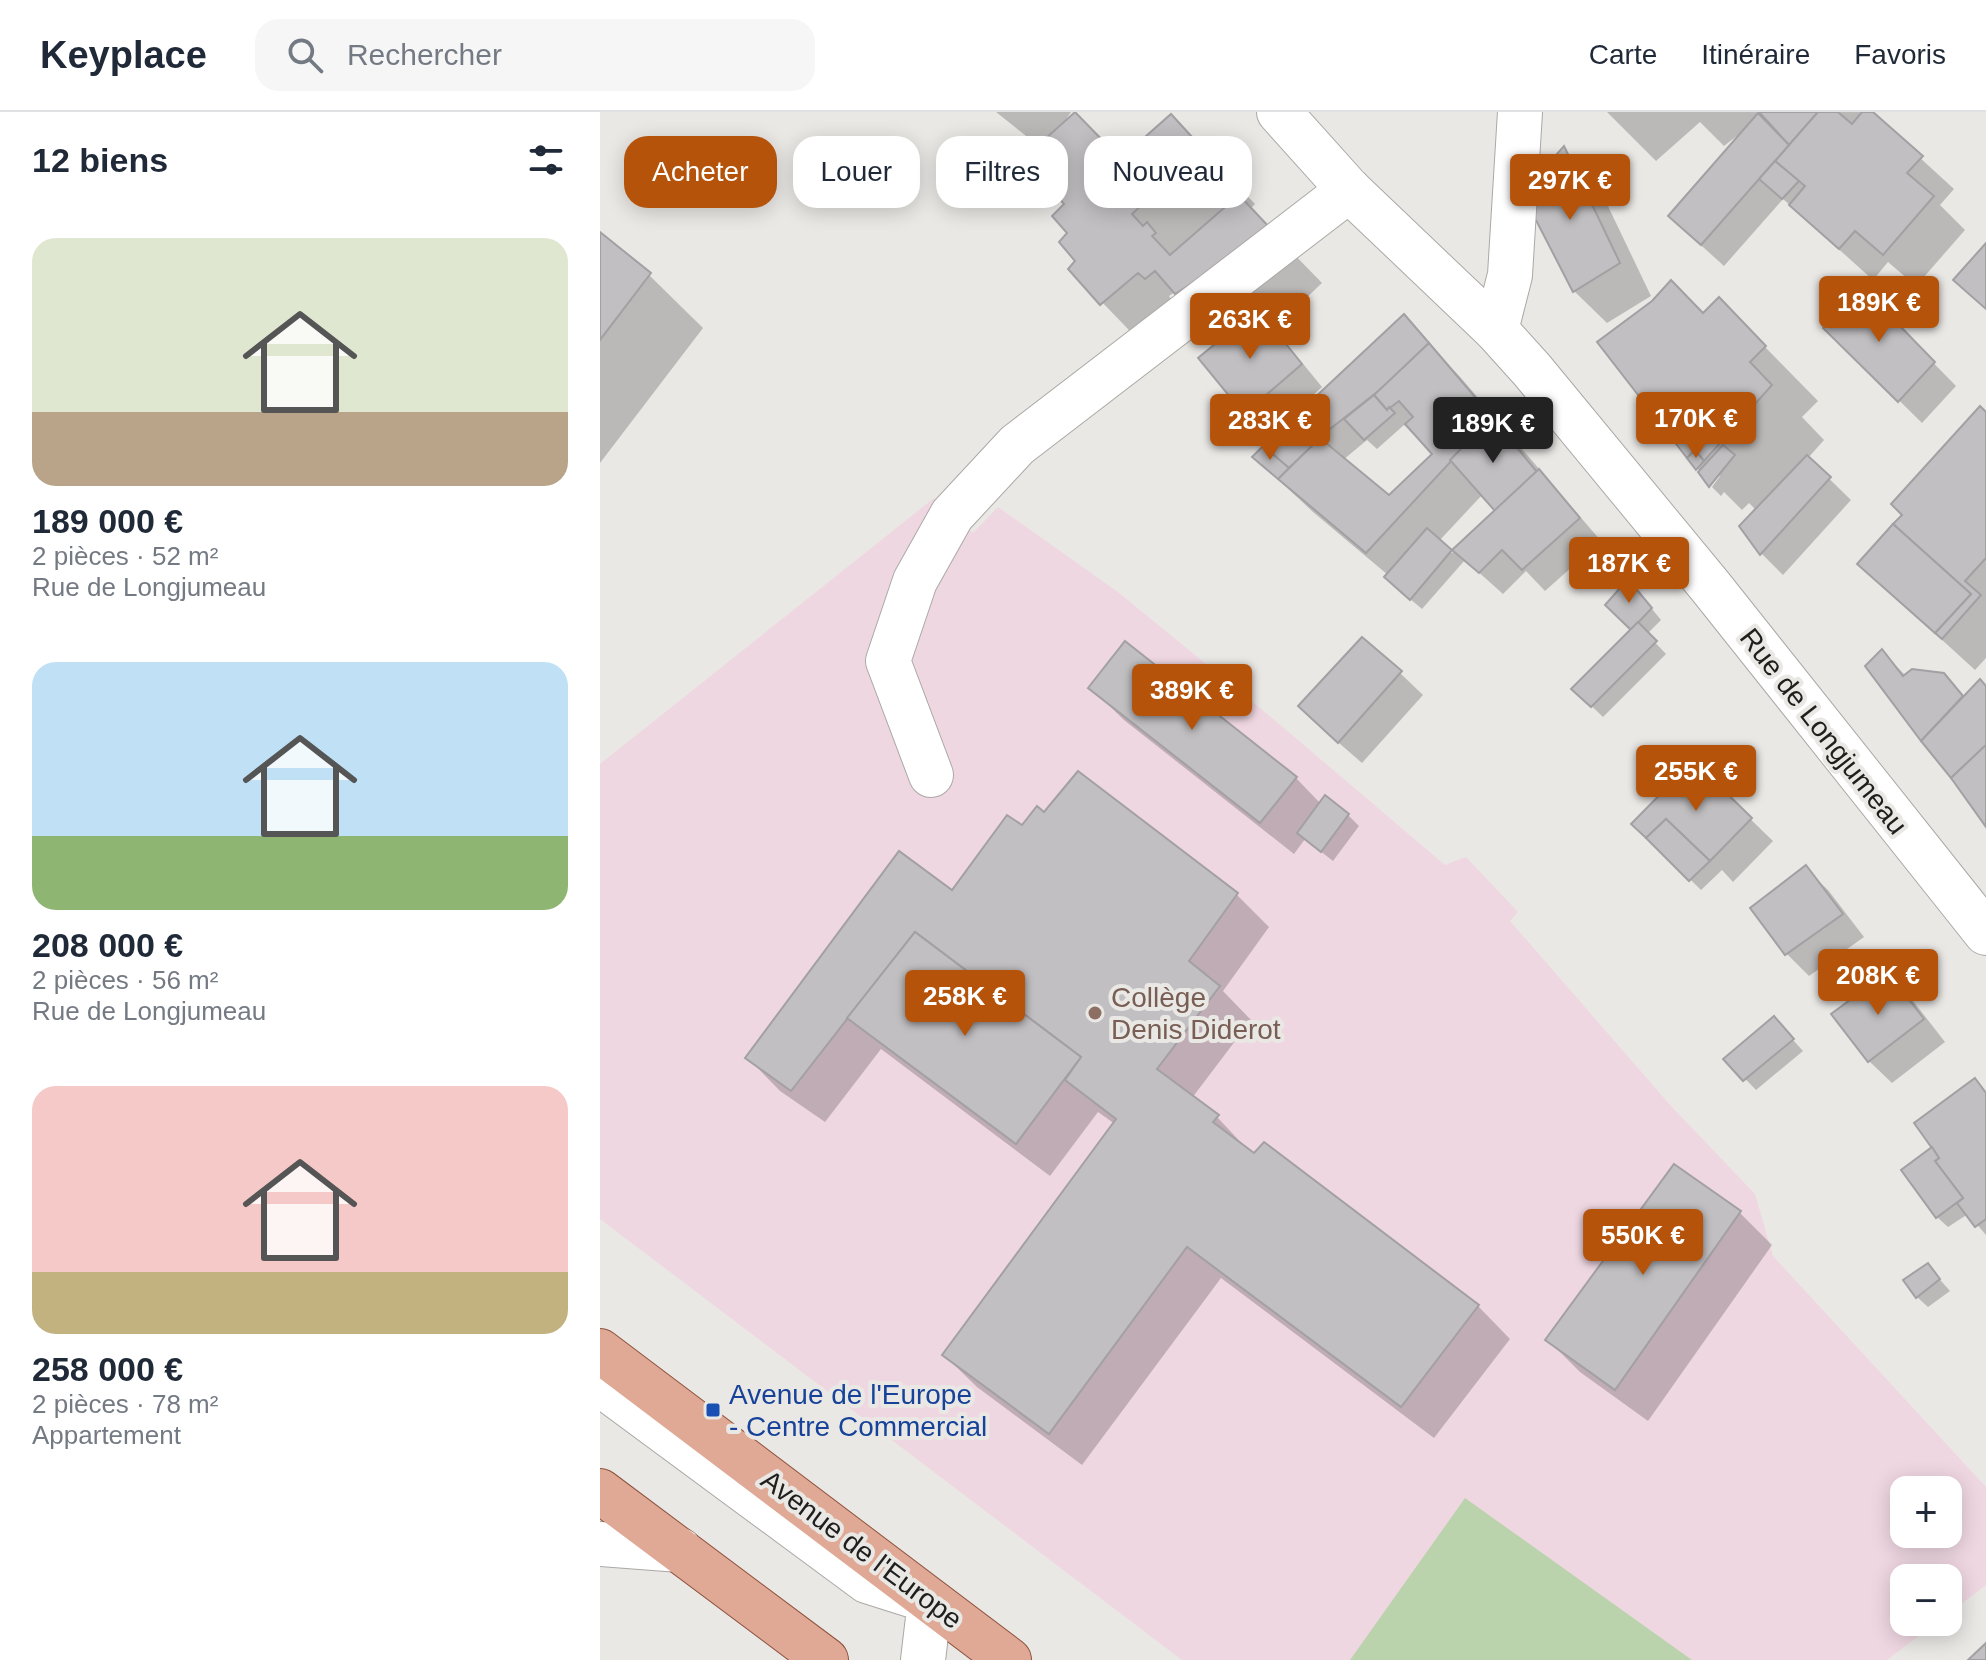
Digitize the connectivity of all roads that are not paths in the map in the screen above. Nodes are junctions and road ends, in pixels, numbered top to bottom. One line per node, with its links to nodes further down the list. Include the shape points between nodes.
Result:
1 (1279, 112): 3 (street, Rue de Longjumeau)
2 (1520, 112): 4 (street, via 1510,275)
3 (1349, 190): 4 (street, Rue de Longjumeau); 5 (street, via 1017,445 952,515 915,581 888,661)
4 (1496, 330): 6 (street, Rue de Longjumeau, via 1625,481)
5 (931, 775)
6 (1986, 933)
7 (600, 1351): 12 (main road, Avenue de l'Europe)
8 (600, 1384): 12 (street, via 867,1581)
9 (600, 1491): 11 (main road)
10 (600, 1544): 11 (street)
11 (680, 1550): 13 (main road)
12 (930, 1601): 14 (street); 15 (main road, Avenue de l'Europe)
13 (826, 1660)
14 (923, 1660)
15 (1009, 1660)

